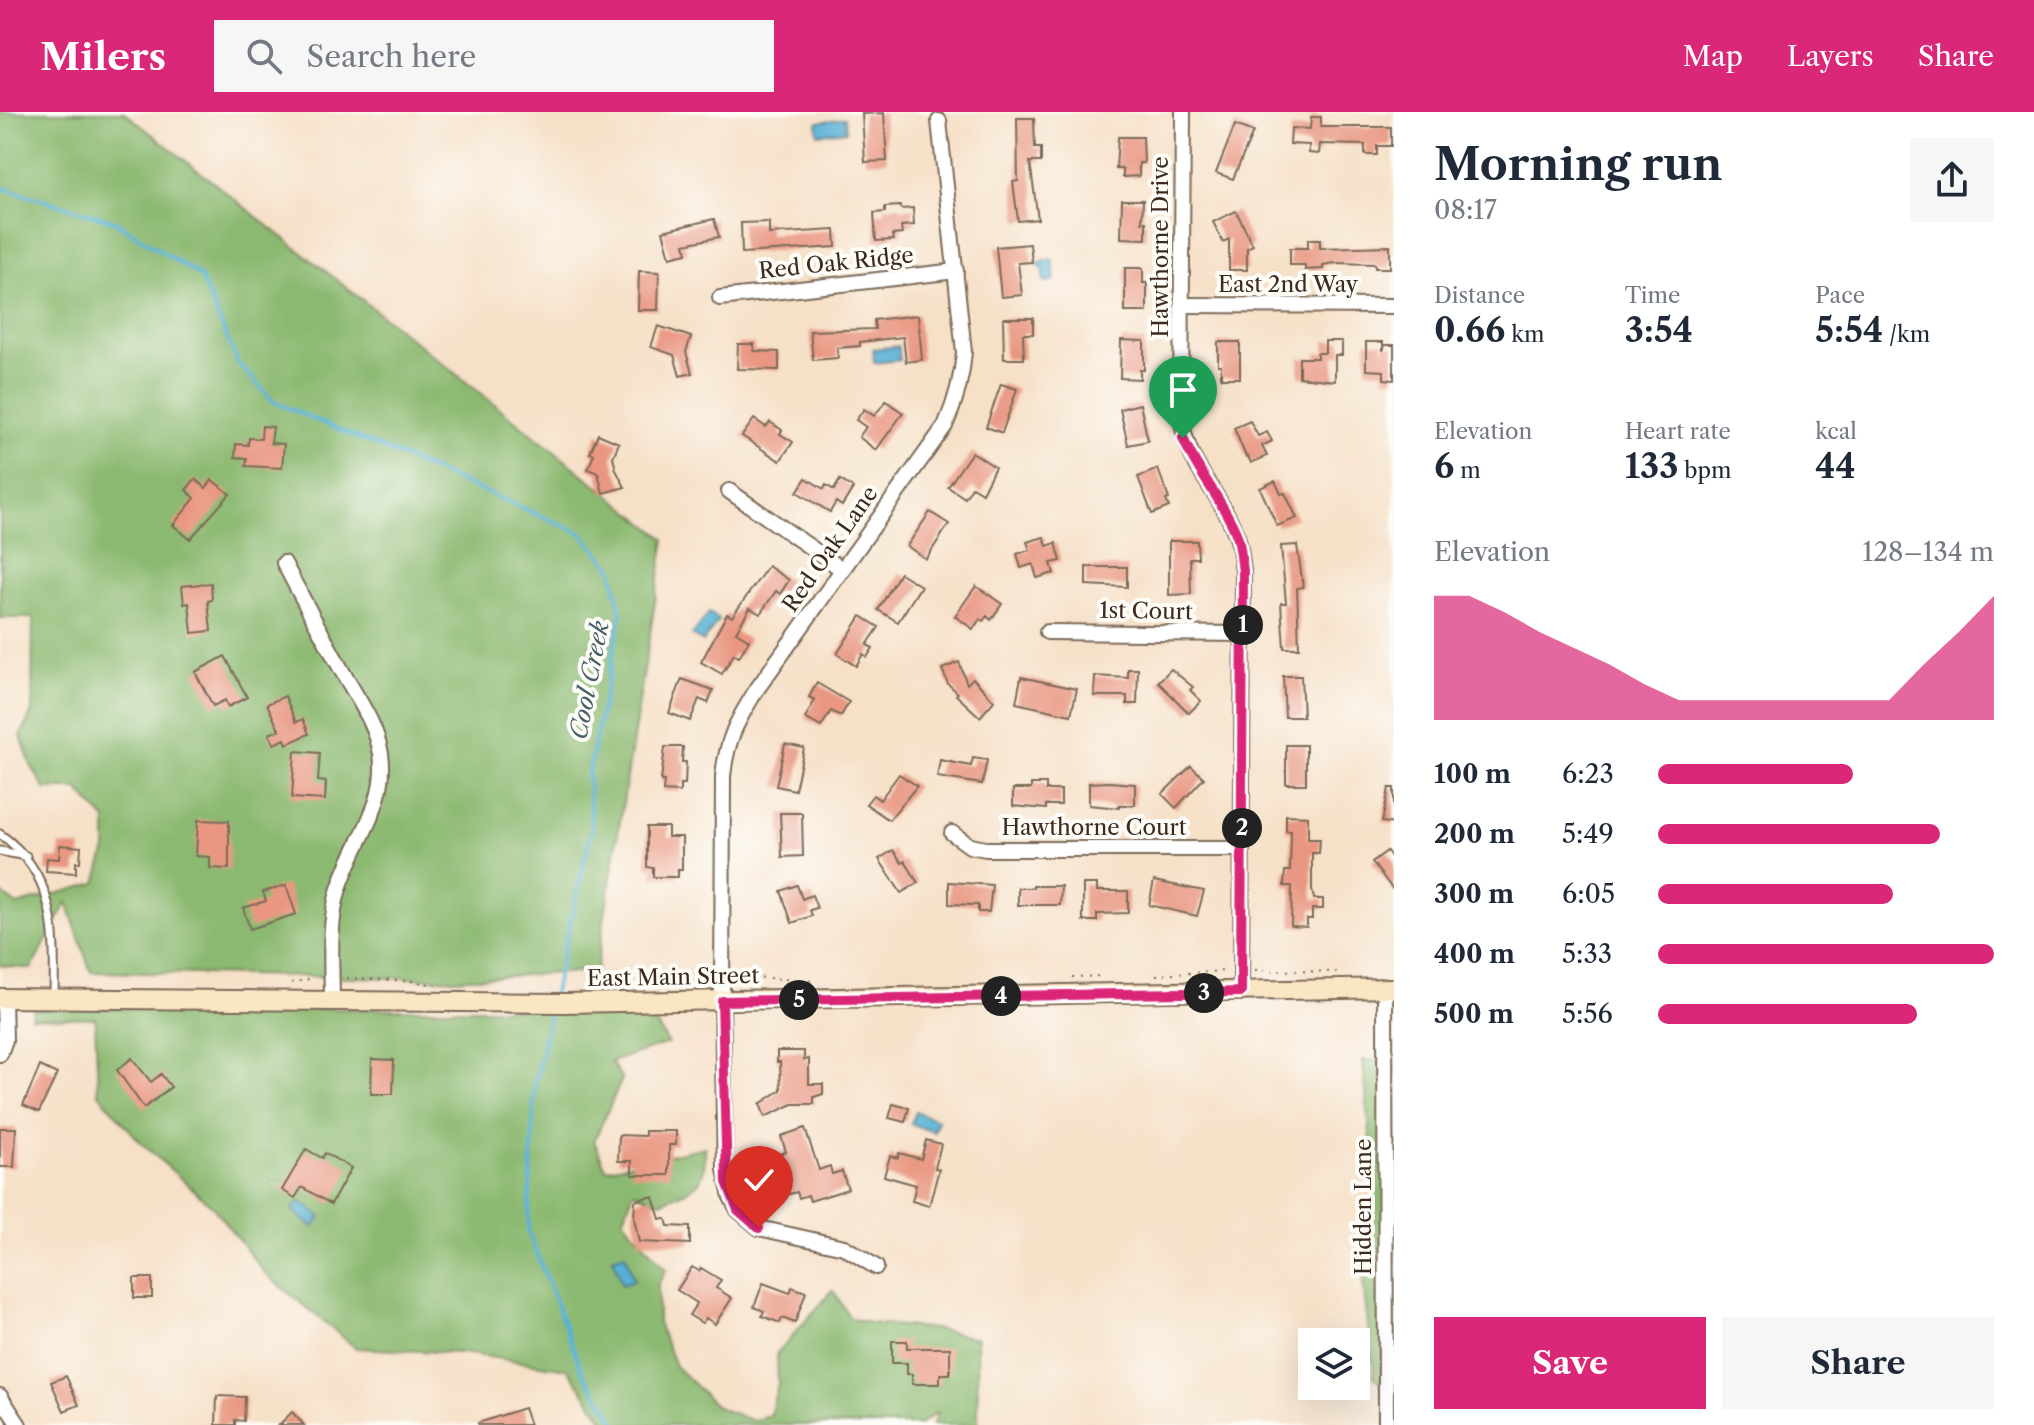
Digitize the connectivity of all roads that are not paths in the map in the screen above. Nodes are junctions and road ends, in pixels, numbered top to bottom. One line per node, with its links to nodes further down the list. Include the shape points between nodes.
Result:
1 (1183, 112): 5 (street, Hawthorne Drive)
2 (939, 121): 3 (street, Red Oak Lane)
3 (956, 271): 4 (street, Red Oak Ridge); 9 (street, Red Oak Lane, via 964,352 955,405)
4 (720, 298)
5 (1182, 305): 6 (street, East 2nd Way); 11 (street, Hawthorne Drive, via 1183,438 1238,537)
6 (1394, 306)
7 (729, 491): 9 (street)
8 (284, 563): 22 (street, via 366,712 381,757 372,818 345,869 333,916)
9 (843, 570): 21 (street, Red Oak Lane, via 732,730 723,776)
10 (1047, 632): 11 (street, 1st Court)
11 (1243, 634): 14 (street, Hawthorne Drive)
12 (952, 833): 14 (street, Hawthorne Court, via 970,846 986,849)
13 (0, 834): 16 (lane)
14 (1242, 849): 18 (street, Hawthorne Drive)
15 (0, 851): 16 (lane)
16 (26, 856): 20 (lane, via 50,907)
17 (1389, 988): 18 (main road, East Main Street); 26 (street, Hidden Lane)
18 (1241, 992): 21 (main road, East Main Street)
19 (2, 998): 20 (main road, East Main Street); 23 (street, via 5,1040)
20 (54, 998): 22 (main road, East Main Street)
21 (722, 1001): 22 (main road, East Main Street); 24 (street, Red Oak Lane, via 725,1169 738,1210 759,1228 844,1247)
22 (332, 1002)
23 (0, 1054)
24 (876, 1267)
25 (0, 1396): 27 (street)
26 (1382, 1422)
27 (19, 1425)

